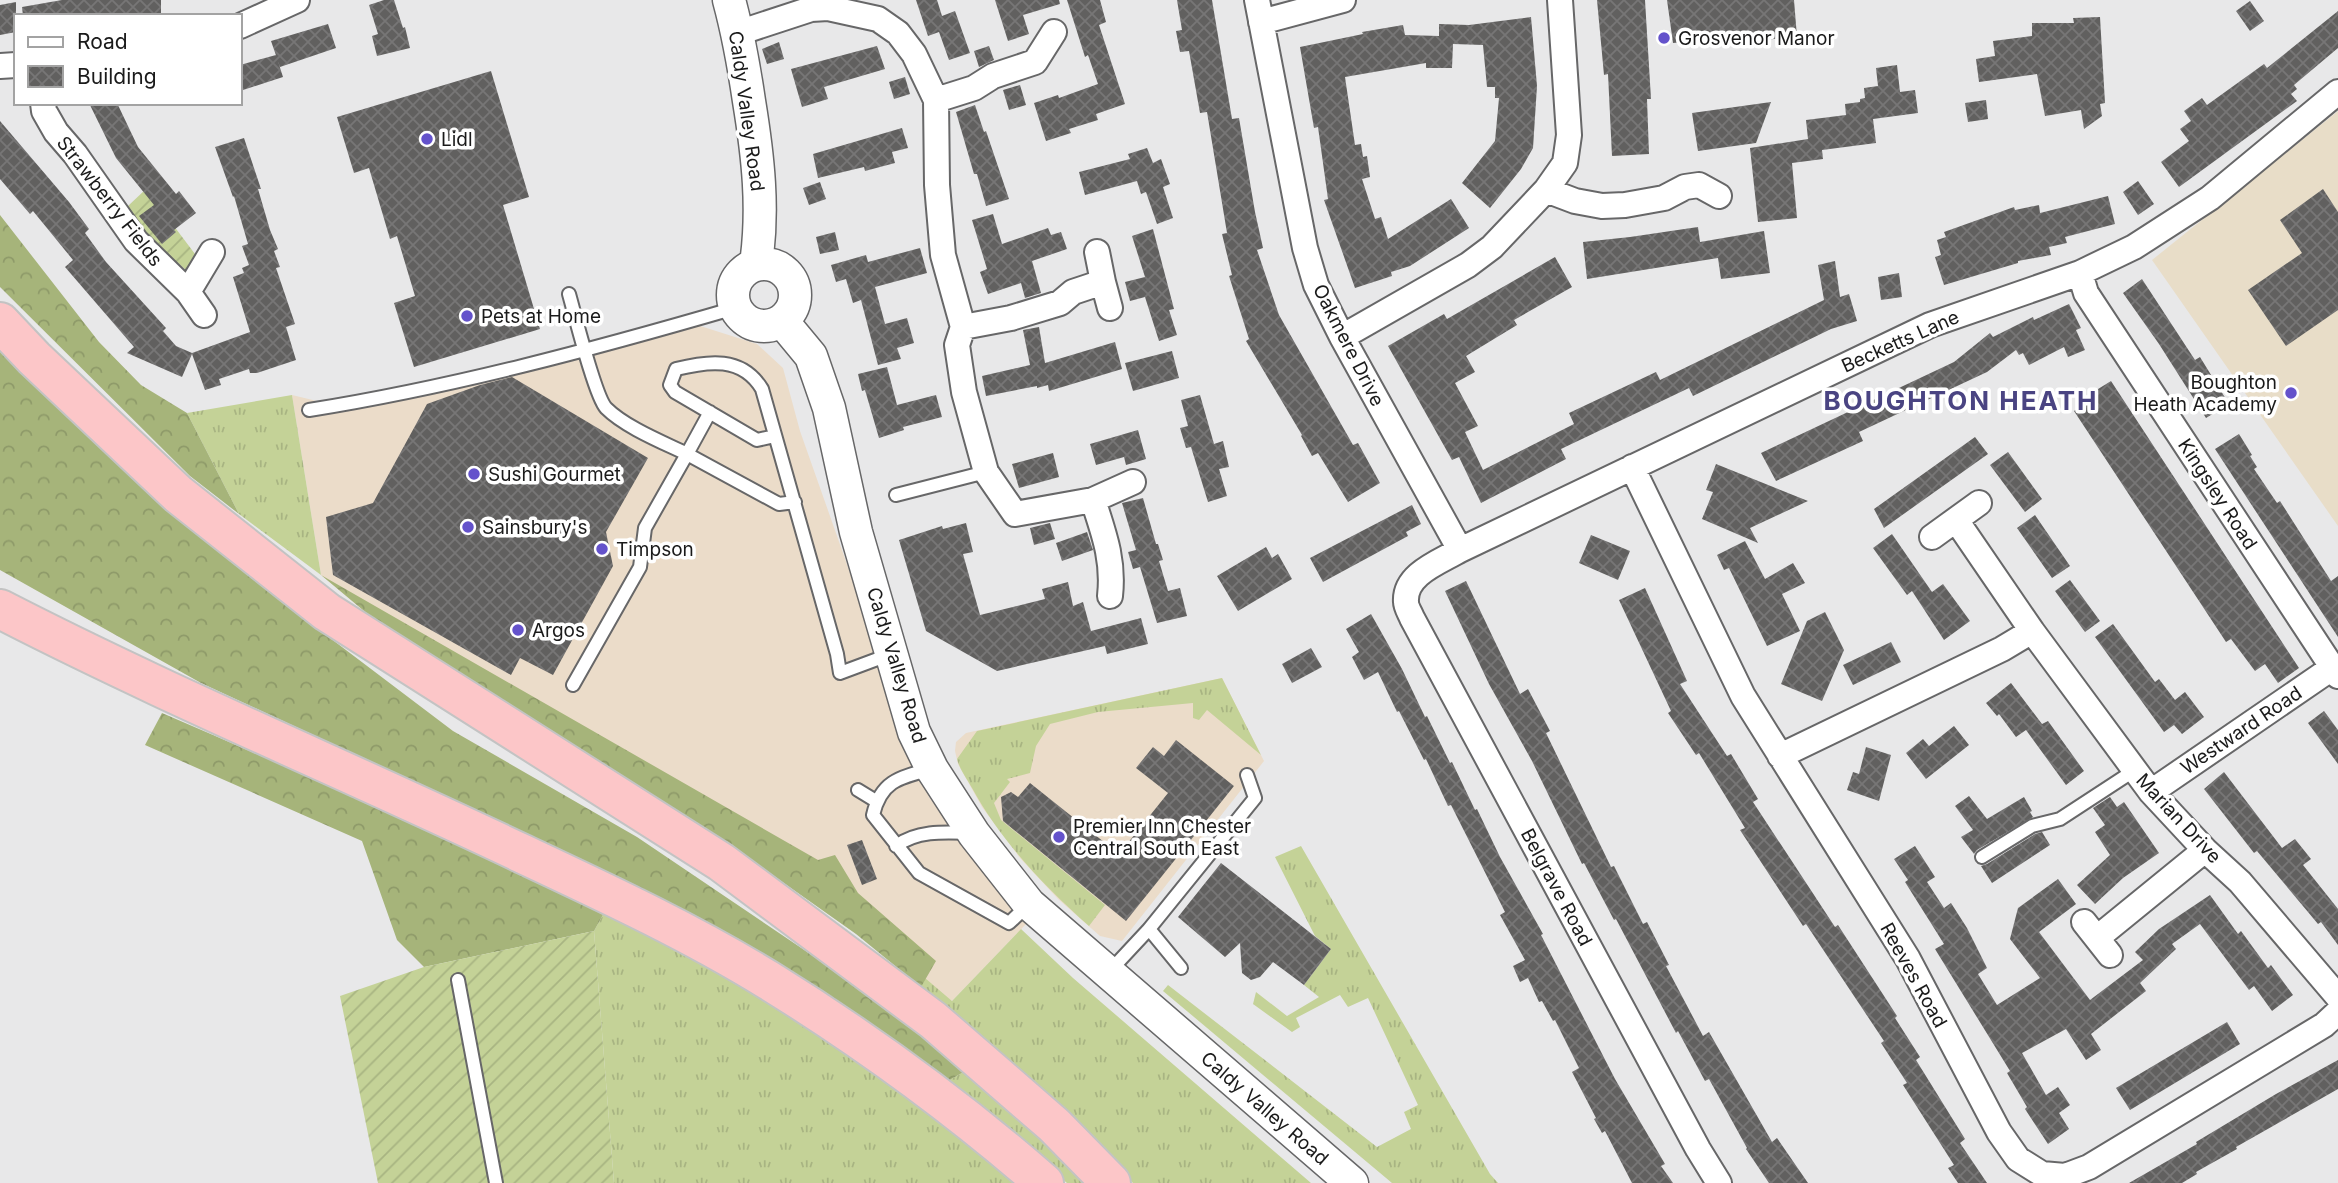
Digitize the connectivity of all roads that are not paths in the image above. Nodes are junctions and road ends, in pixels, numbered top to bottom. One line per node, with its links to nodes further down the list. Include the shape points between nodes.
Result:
1 (297, 0): 7 (street)
2 (729, 0): 9 (street, Caldy Valley Road)
3 (1343, 0): 6 (street)
4 (1560, 0): 14 (street, via 1569,135 1564,163)
5 (882, 9): 9 (street, via 811,9); 11 (street, via 914,54)
6 (1259, 11): 28 (street, Oakmere Drive, via 1305,248 1316,285)
7 (242, 25)
8 (1054, 32): 11 (street, via 1035,62)
9 (738, 33): 17 (street, Caldy Valley Road, via 760,173)
10 (2338, 92): 18 (street, Becketts Lane, via 2178,221)
11 (936, 100): 27 (street, via 943,255)
12 (43, 105): 20 (street, Strawberry Fields, via 56,132 136,241)
13 (1702, 182): 14 (street, via 1664,198 1625,205 1575,201)
14 (1546, 190): 28 (street, via 1492,247 1468,265)
15 (212, 252): 20 (street)
16 (1097, 252): 19 (street)
17 (756, 264): 22 (street, via 735,281); 25 (street, via 784,270 793,282 796,296)
18 (2080, 273): 34 (street, Becketts Lane, via 1930,325); 49 (street, Kingsley Road, via 2086,293)
19 (1103, 282): 23 (street); 27 (street, via 1073,292 1060,303)
20 (188, 292): 24 (street, Strawberry Fields)
21 (569, 294): 29 (lane)
22 (735, 308): 25 (street, via 747,322 765,326); 29 (lane)
23 (1110, 308)
24 (204, 315)
25 (782, 321): 48 (street, Caldy Valley Road, via 811,356 829,408 856,533)
26 (0, 322): 72 (highway, via 177,494 327,612 721,863 933,1020 1054,1125)
27 (963, 327): 35 (street, via 957,345 962,380)
28 (1342, 337): 43 (street, Oakmere Drive)
29 (586, 351): 30 (lane, via 387,397); 33 (lane, via 606,408)
30 (309, 410)
31 (710, 412): 32 (lane, via 757,440); 32 (lane, via 675,392 670,385 676,369 726,362 757,379); 33 (lane)
32 (775, 436): 39 (lane)
33 (687, 454): 39 (lane, via 779,504); 50 (lane, via 645,528 640,567)
34 (1632, 467): 43 (street, Becketts Lane); 51 (street, Reeves Road, via 1743,696)
35 (986, 472): 37 (lane); 38 (street, via 1015,514)
36 (1133, 482): 38 (street)
37 (896, 495)
38 (1093, 500): 45 (street, via 1110,553)
39 (794, 502): 48 (lane, via 840,673)
40 (1979, 503): 41 (street)
41 (1956, 520): 42 (street); 47 (street, Marian Drive)
42 (1932, 537)
43 (1460, 550): 44 (street, Becketts Lane, via 1418,575)
44 (1409, 588): 74 (street, Belgrave Road, via 1406,603 1412,618)
45 (1110, 596)
46 (0, 609): 71 (highway, via 624,902 756,973 862,1041)
47 (2032, 631): 51 (street); 53 (street, Marian Drive)
48 (891, 654): 52 (street, Caldy Valley Road, via 914,732)
49 (2335, 672): 56 (street, Westward Road)
50 (573, 685)
51 (1780, 756): 69 (street, Reeves Road, via 1908,959 1999,1132 2018,1159 2042,1174 2065,1176 2089,1167 2324,1025)
52 (932, 769): 57 (lane, via 896,778); 58 (street, Caldy Valley Road)
53 (2134, 770): 56 (street, Marian Drive); 61 (lane, via 2060,819 2032,826)
54 (1247, 775): 63 (lane, via 1255,798)
55 (858, 790): 57 (lane)
56 (2151, 792): 60 (street, Marian Drive)
57 (876, 801): 59 (lane, via 873,815)
58 (974, 834): 59 (lane, via 907,837); 62 (street, Caldy Valley Road)
59 (896, 846): 62 (lane, via 919,873 1009,923)
60 (2205, 850): 64 (street); 68 (street, Marian Drive, via 2240,882)
61 (1982, 857)
62 (1029, 904): 66 (street, Caldy Valley Road)
63 (1149, 929): 65 (lane); 66 (lane)
64 (2097, 938)
65 (1181, 968)
66 (1108, 974): 73 (street, Caldy Valley Road)
67 (458, 980): 70 (lane)
68 (2338, 997)
69 (2338, 1012)
70 (496, 1183)
71 (1044, 1183)
72 (1111, 1183)
73 (1352, 1183)
74 (1719, 1183)

